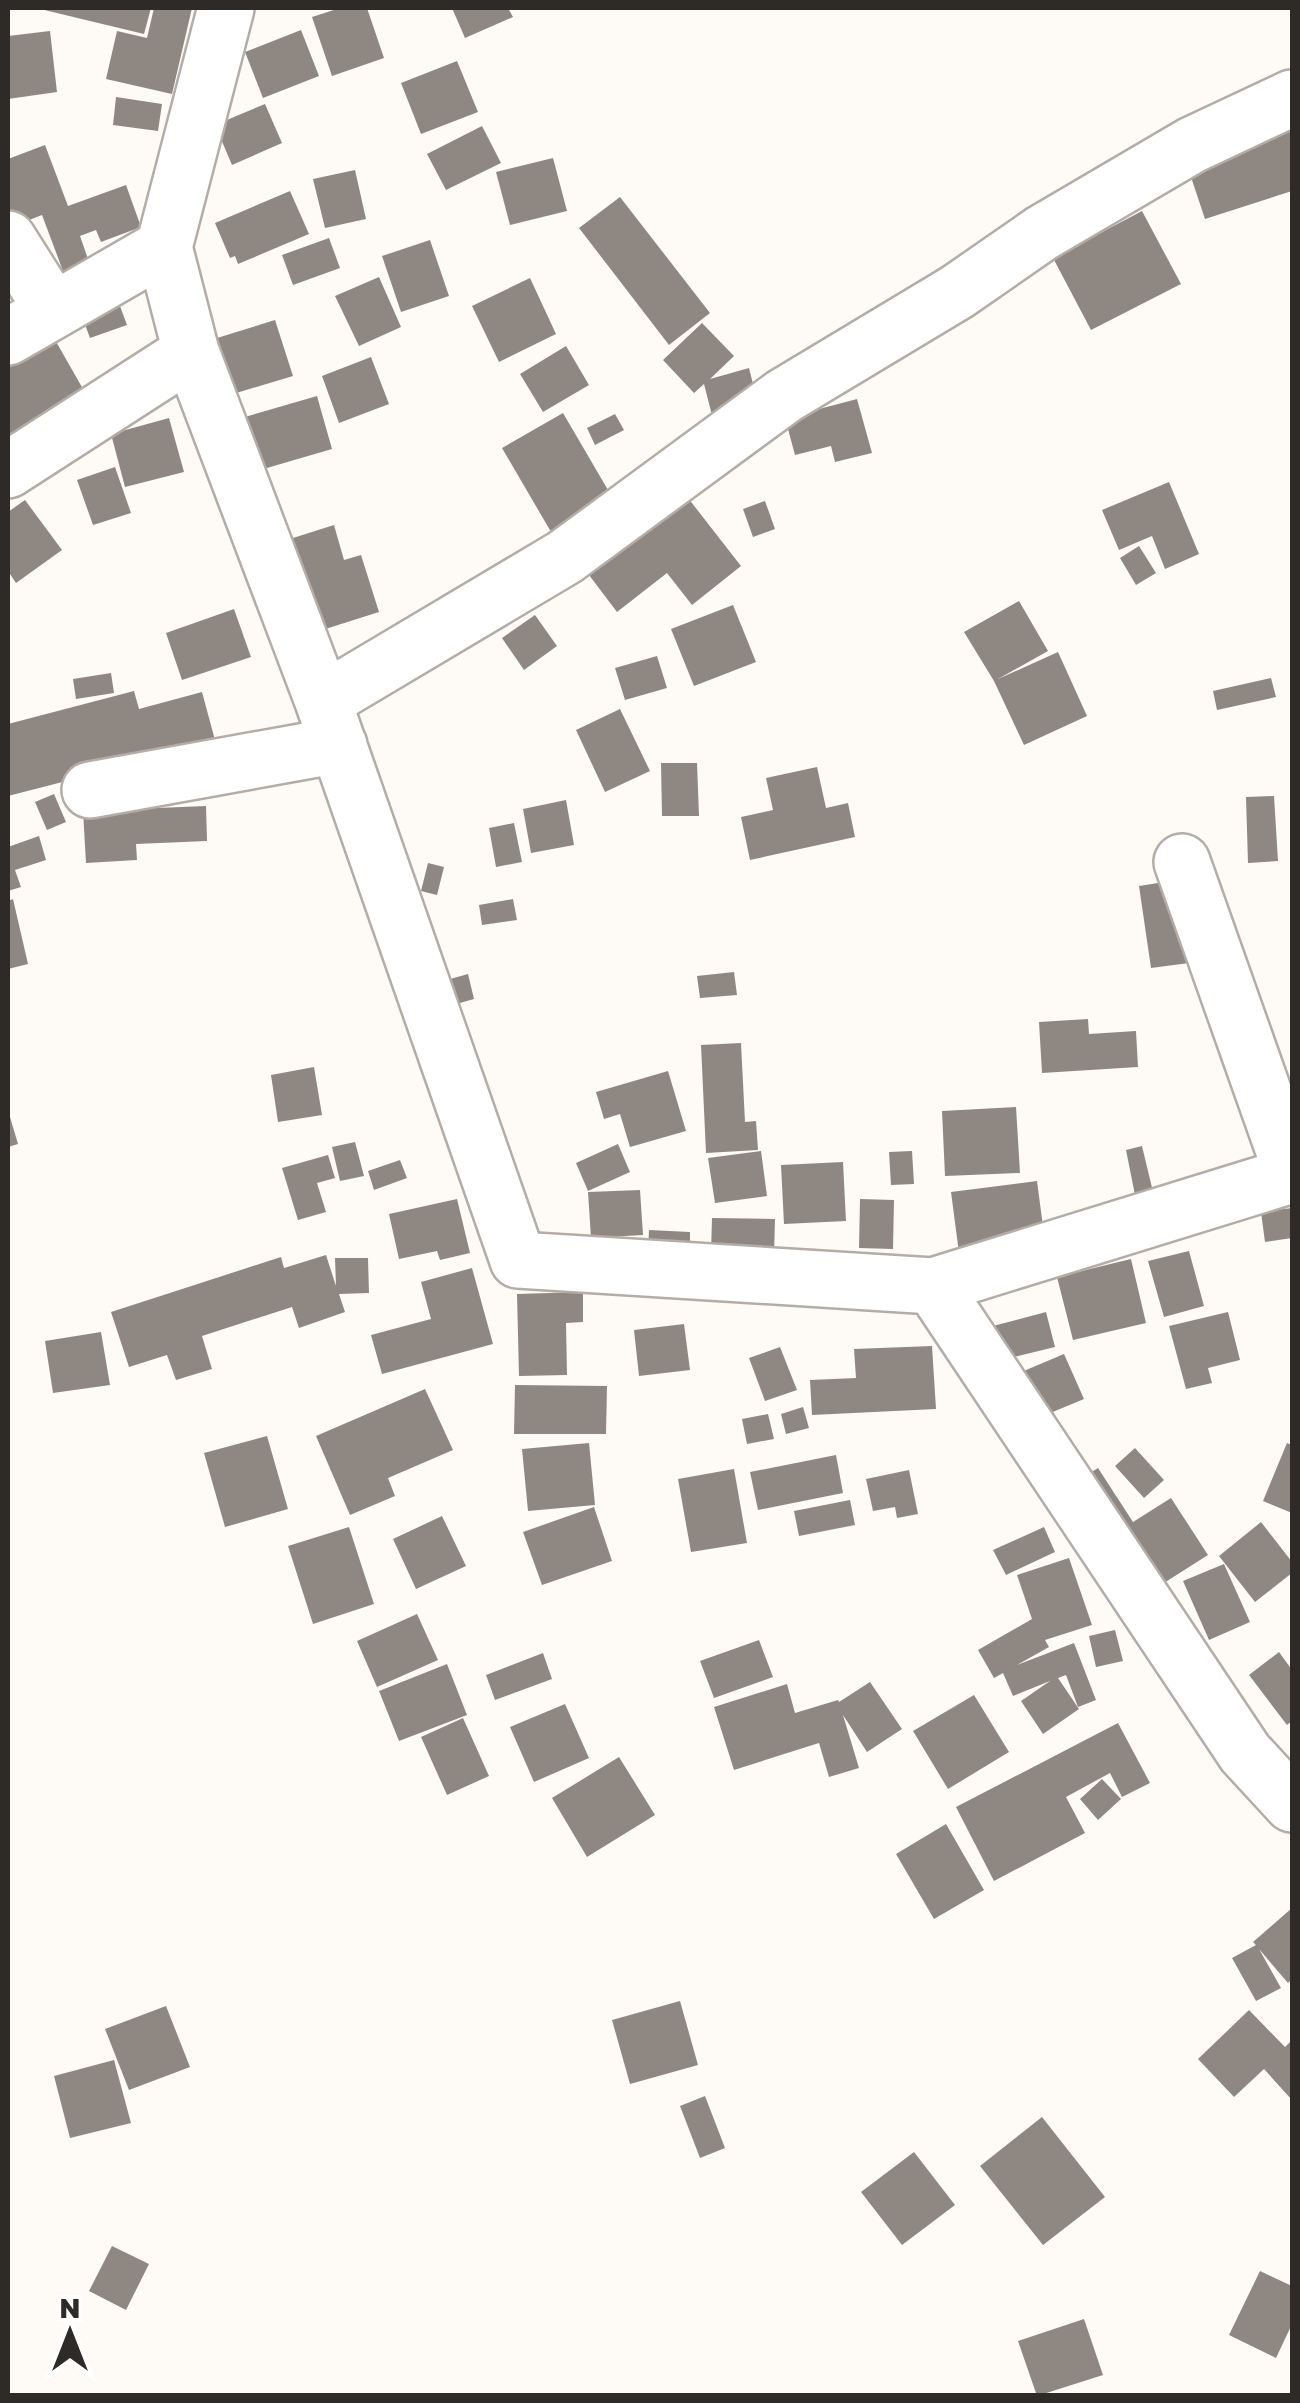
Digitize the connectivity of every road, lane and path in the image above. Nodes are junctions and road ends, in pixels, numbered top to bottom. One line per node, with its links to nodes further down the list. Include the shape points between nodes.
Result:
1 (226, 8): 4 (street)
2 (1292, 98): 8 (street, via 1192,145 784,396)
3 (8, 239): 5 (street)
4 (164, 246): 5 (street); 6 (street)
5 (30, 324)
6 (191, 352): 7 (street); 8 (street)
7 (12, 460)
8 (331, 723): 9 (street); 12 (street, via 518,1260)
9 (90, 790)
10 (1182, 862): 11 (street)
11 (1292, 1174): 12 (street)
12 (934, 1286): 13 (street, via 1245,1753)
13 (1292, 1804)

